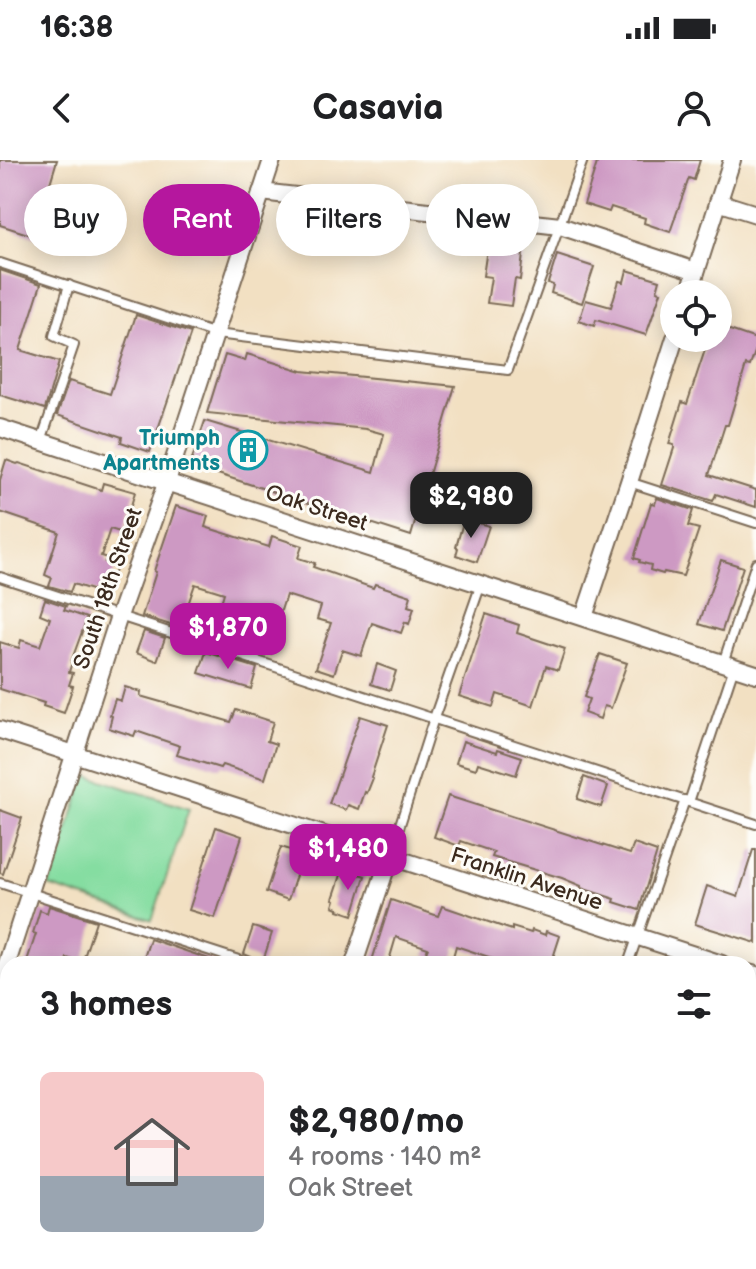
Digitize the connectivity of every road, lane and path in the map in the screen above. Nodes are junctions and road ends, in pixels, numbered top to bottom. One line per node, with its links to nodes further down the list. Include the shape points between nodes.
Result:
1 (272, 160): 4 (street, South 18th Street)
2 (583, 160): 7 (lane)
3 (732, 160): 5 (street)
4 (261, 192): 7 (street); 12 (street, South 18th Street)
5 (718, 202): 6 (street); 9 (street)
6 (756, 214)
7 (560, 226): 9 (street); 12 (lane, via 508,370)
8 (0, 263): 11 (lane)
9 (696, 271): 10 (street)
10 (693, 280)
11 (69, 285): 12 (lane); 15 (lane, via 54,336 74,345)
12 (216, 334): 16 (street, South 18th Street)
13 (671, 352): 17 (street)
14 (0, 428): 15 (street, Oak Street)
15 (41, 441): 16 (street, Oak Street)
16 (167, 481): 21 (street, Oak Street); 22 (street, South 18th Street)
17 (629, 482): 18 (lane); 23 (street)
18 (756, 523)
19 (756, 563): 24 (lane)
20 (0, 577): 22 (lane)
21 (481, 583): 23 (street, Oak Street); 26 (lane)
22 (119, 616): 26 (lane); 28 (street, South 18th Street)
23 (584, 617): 24 (street, Oak Street)
24 (729, 665): 25 (street, Oak Street); 29 (lane)
25 (756, 674)
26 (434, 718): 29 (lane); 31 (lane)
27 (0, 730): 28 (street, Franklin Avenue)
28 (75, 755): 31 (street, Franklin Avenue); 33 (street, South 18th Street)
29 (687, 801): 30 (lane); 34 (lane)
30 (756, 824)
31 (390, 856): 34 (street, Franklin Avenue); 37 (street)
32 (0, 883): 33 (lane)
33 (30, 893): 35 (street, South 18th Street); 36 (lane)
34 (637, 937): 38 (lane); 39 (street, Franklin Avenue)
35 (9, 956)
36 (226, 956)
37 (357, 956)
38 (631, 956)
39 (697, 956)

